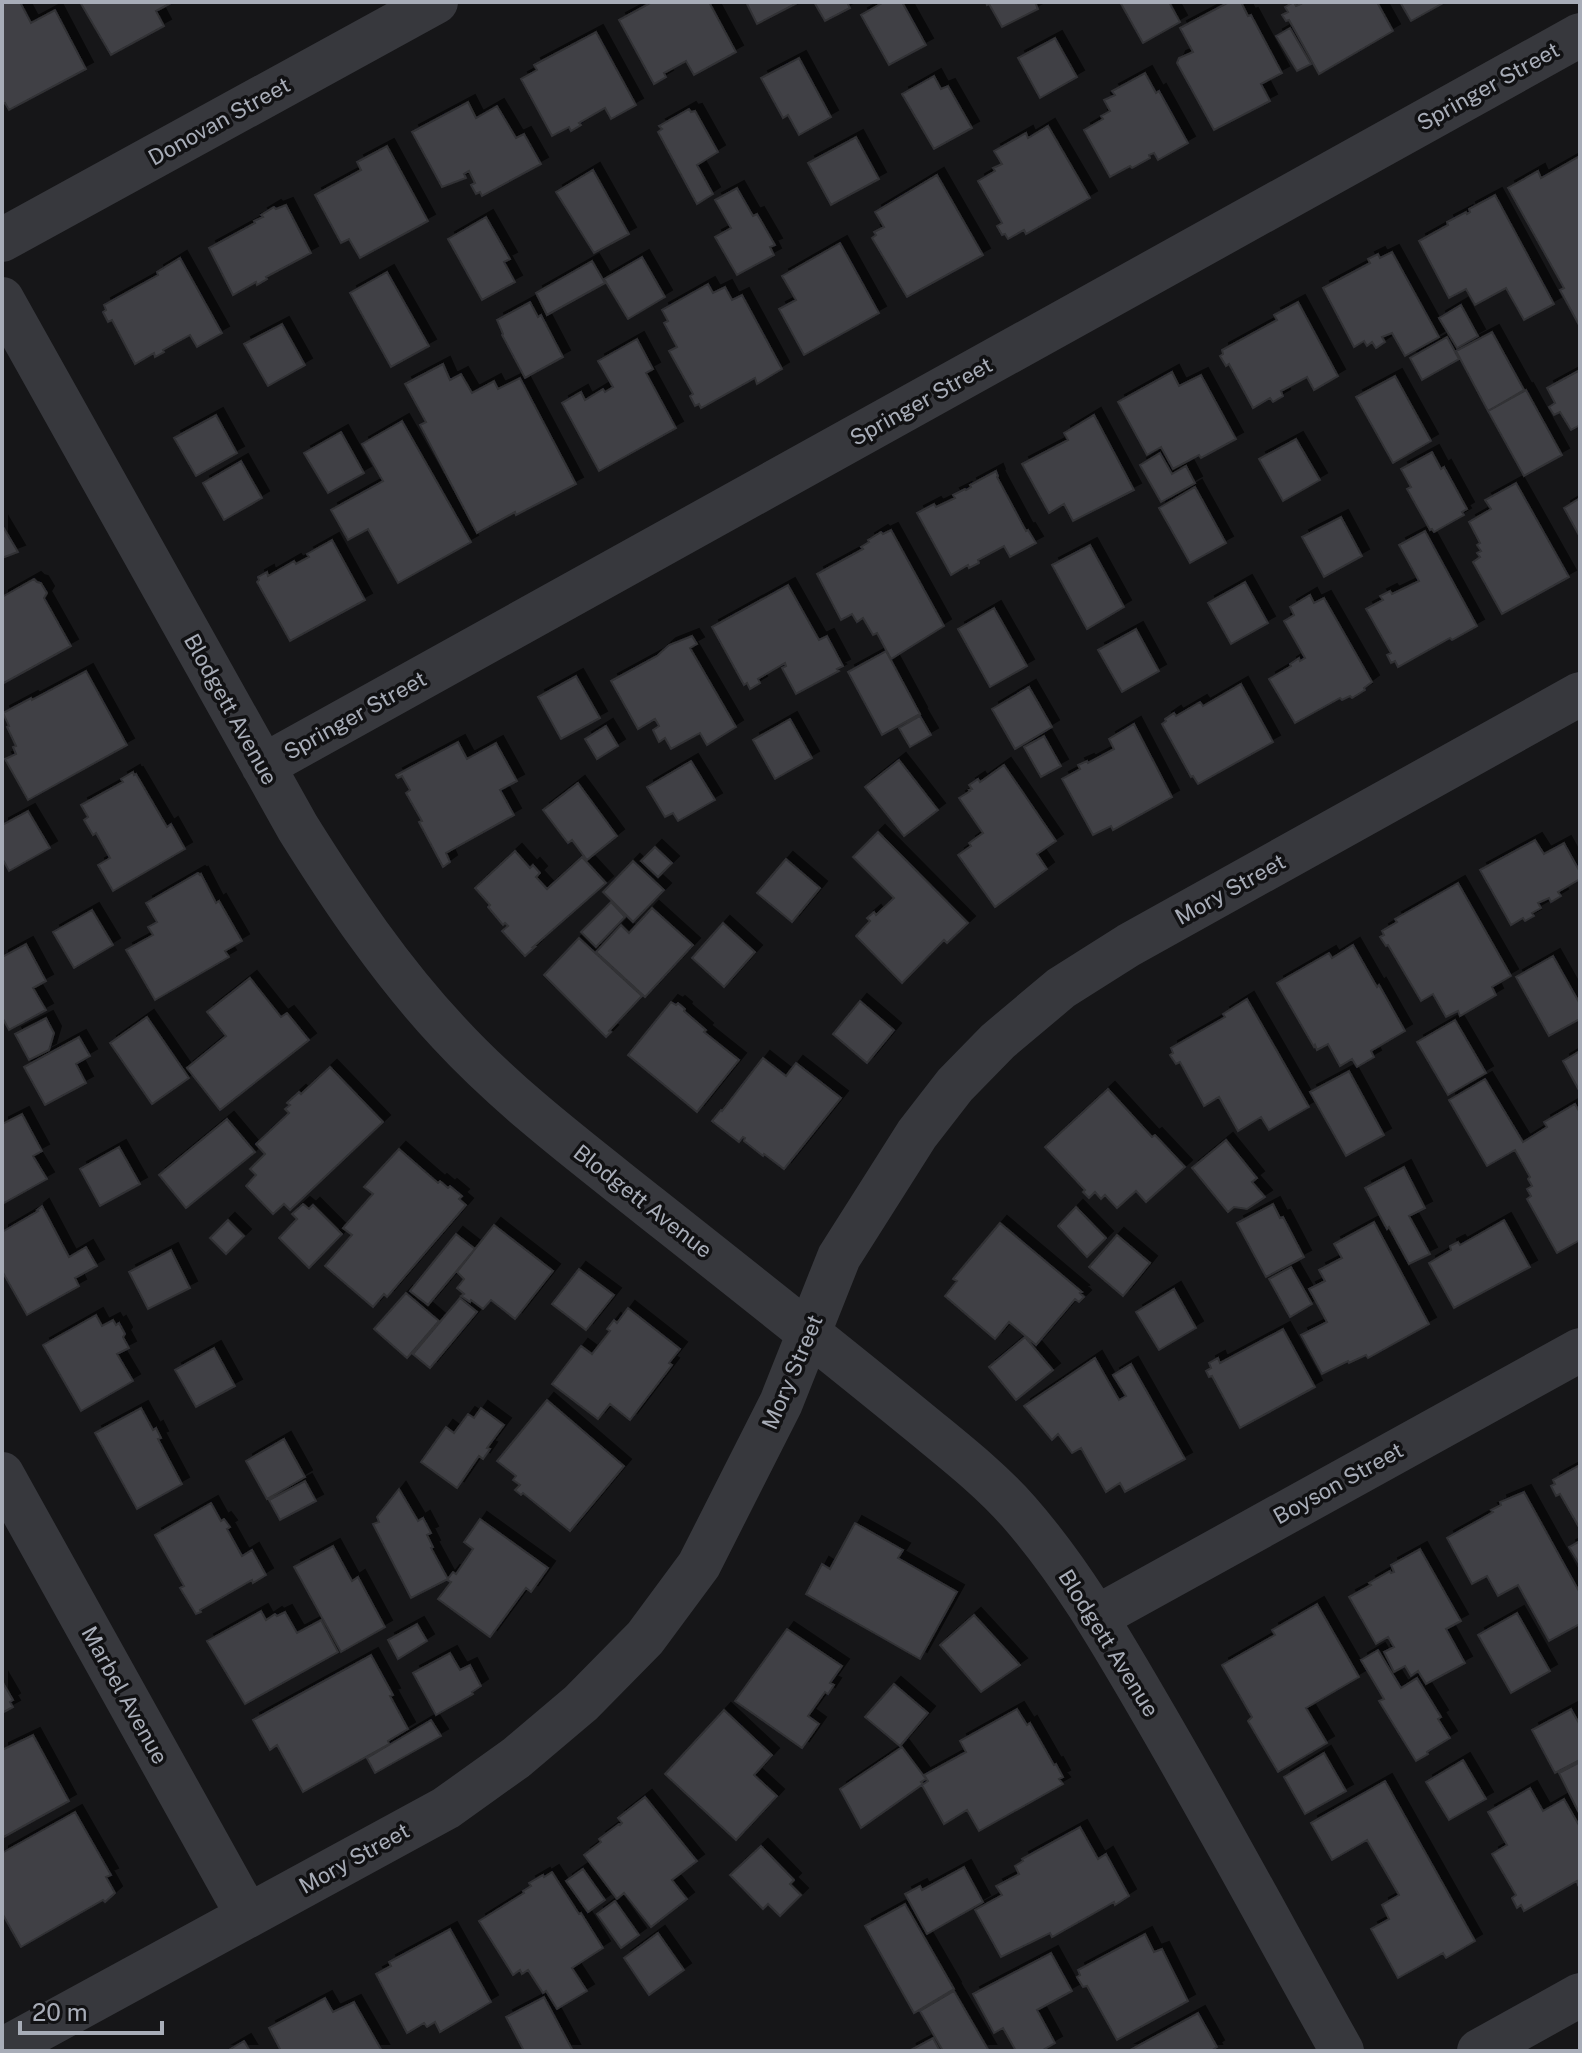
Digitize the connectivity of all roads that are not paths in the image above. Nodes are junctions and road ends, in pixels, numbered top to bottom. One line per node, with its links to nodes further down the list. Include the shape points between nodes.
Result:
1 (436, 2): 3 (street, Donovan Street)
2 (1580, 35): 6 (street, Springer Street)
3 (2, 240)
4 (2, 299): 6 (street, Blodgett Avenue)
5 (1580, 694): 7 (street, Mory Street, via 1061,988 998,1041 917,1134 839,1257)
6 (263, 766): 7 (street, Blodgett Avenue, via 334,886 447,1032 547,1124)
7 (810, 1333): 10 (street, Blodgett Avenue, via 1017,1510); 11 (street, Mory Street, via 781,1403 699,1565 645,1638 581,1703 446,1808)
8 (1580, 1350): 10 (street, Boyson Street)
9 (2, 1474): 11 (street, Marbel Avenue)
10 (1097, 1617): 14 (street, Blodgett Avenue)
11 (248, 1916): 13 (street, Mory Street)
12 (1580, 1995): 15 (street)
13 (2, 2050)
14 (1342, 2051)
15 (1479, 2051)

